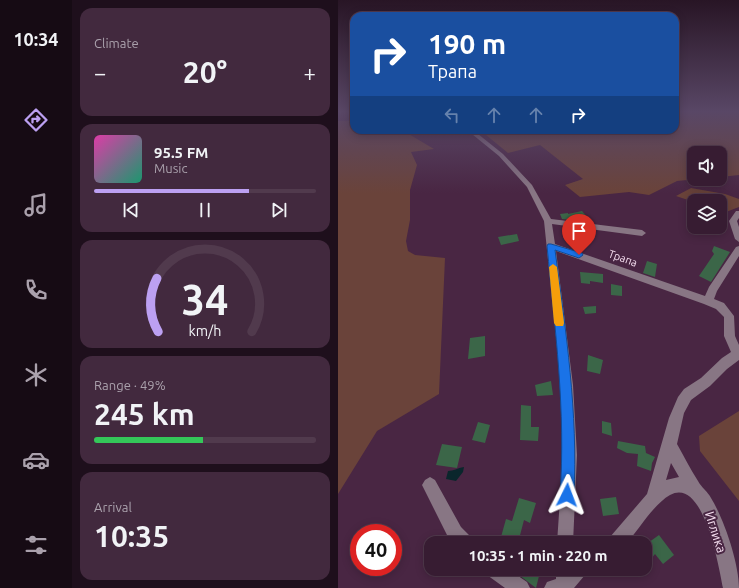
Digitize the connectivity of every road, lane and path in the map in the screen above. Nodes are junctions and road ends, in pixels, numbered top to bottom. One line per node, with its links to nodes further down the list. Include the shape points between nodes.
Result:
1 (480, 138): 3 (street, via 530,186)
2 (739, 213): 5 (street, via 733,221)
3 (548, 221): 4 (street); 6 (street)
4 (642, 233)
5 (739, 238)
6 (551, 246): 8 (street, Трапа); 15 (street, via 567,385 570,455)
7 (739, 249): 8 (street, via 712,290)
8 (708, 301): 9 (street, Трапа, via 720,306 729,316 729,336)
9 (739, 354): 10 (street, via 731,357 707,381 688,394 674,422)
10 (670, 444): 12 (street, Иглика); 13 (street)
11 (430, 486): 14 (street)
12 (692, 486): 13 (street, via 676,484); 21 (street, Иглика, via 712,515)
13 (654, 499): 16 (street)
14 (458, 536)
15 (566, 536)
16 (622, 536)
17 (503, 576): 20 (street)
18 (570, 576): 19 (street)
19 (561, 583)
20 (521, 588)
21 (732, 588)

